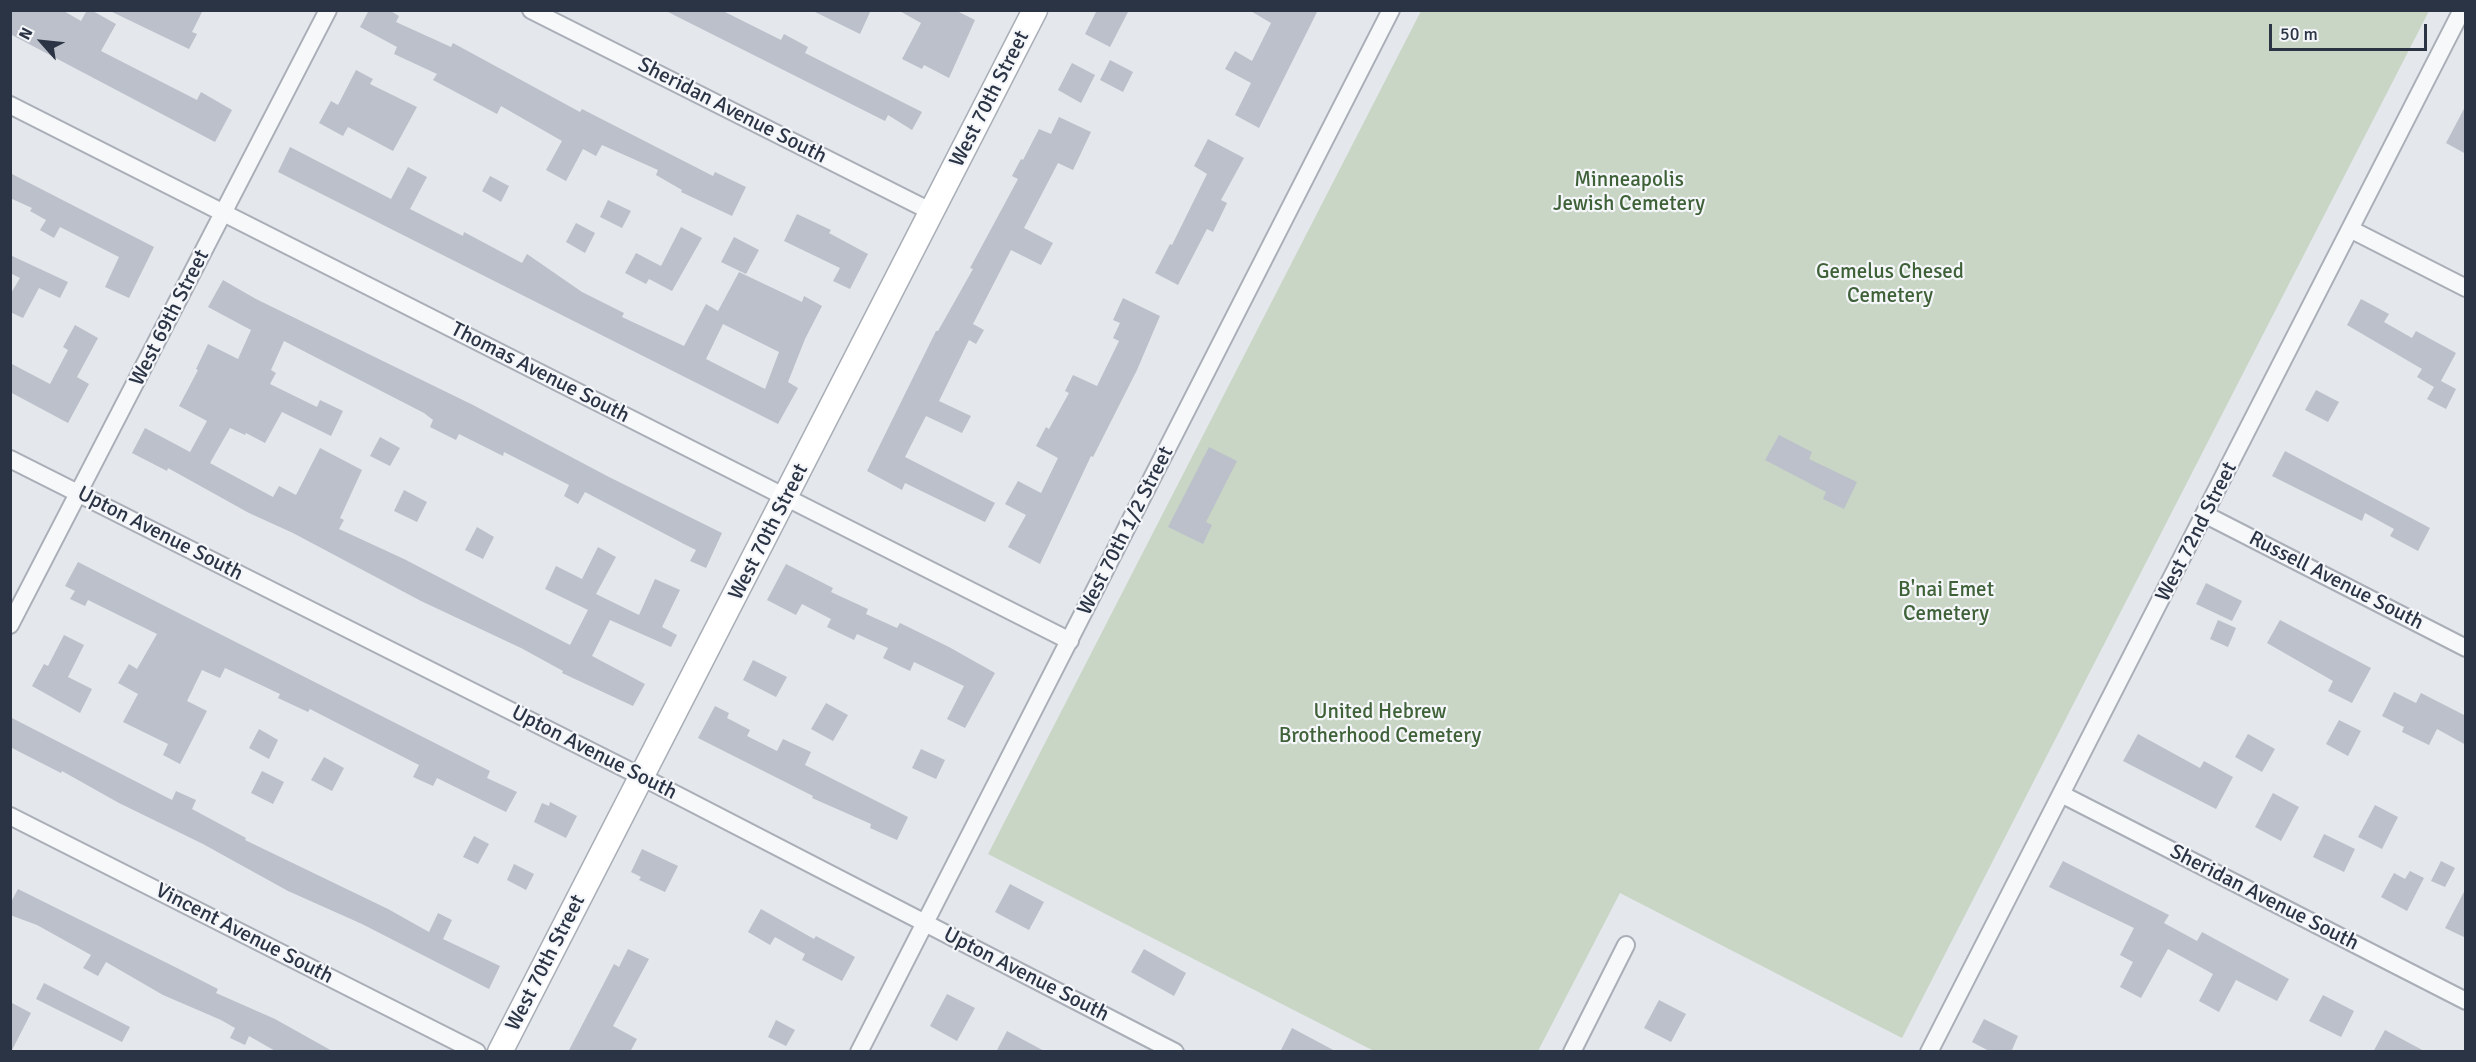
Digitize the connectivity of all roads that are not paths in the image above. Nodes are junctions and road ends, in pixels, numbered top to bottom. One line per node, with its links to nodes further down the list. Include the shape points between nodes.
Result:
1 (328, 10): 8 (street, West 69th Street)
2 (531, 10): 7 (street, Sheridan Avenue South)
3 (1035, 10): 7 (street, West 70th Street)
4 (1391, 10): 16 (street, West 70th 1/2 Street)
5 (2462, 10): 9 (street, West 72nd Street)
6 (10, 105): 8 (street, Thomas Avenue South)
7 (932, 212): 13 (street, West 70th Street)
8 (224, 213): 12 (street, West 69th Street); 13 (street, Thomas Avenue South)
9 (2352, 230): 10 (street); 14 (street, West 72nd Street)
10 (2466, 288)
11 (10, 459): 12 (street, Upton Avenue South)
12 (79, 493): 15 (street, West 69th Street); 18 (street, Upton Avenue South)
13 (786, 497): 16 (street, Thomas Avenue South); 18 (street, West 70th Street)
14 (2206, 515): 17 (street, Russell Avenue South); 19 (street, West 72nd Street)
15 (10, 625)
16 (1070, 641): 21 (street, West 70th 1/2 Street)
17 (2466, 648)
18 (642, 777): 21 (street, Upton Avenue South); 25 (street, West 70th Street)
19 (2063, 795): 23 (street, Sheridan Avenue South); 29 (street, West 72nd Street)
20 (10, 816): 24 (street, Vincent Avenue South)
21 (925, 923): 26 (street, West 70th 1/2 Street); 27 (street, Upton Avenue South)
22 (1626, 945): 28 (street)
23 (2466, 1001)
24 (477, 1052)
25 (500, 1052)
26 (859, 1052)
27 (1175, 1052)
28 (1572, 1052)
29 (1929, 1052)

